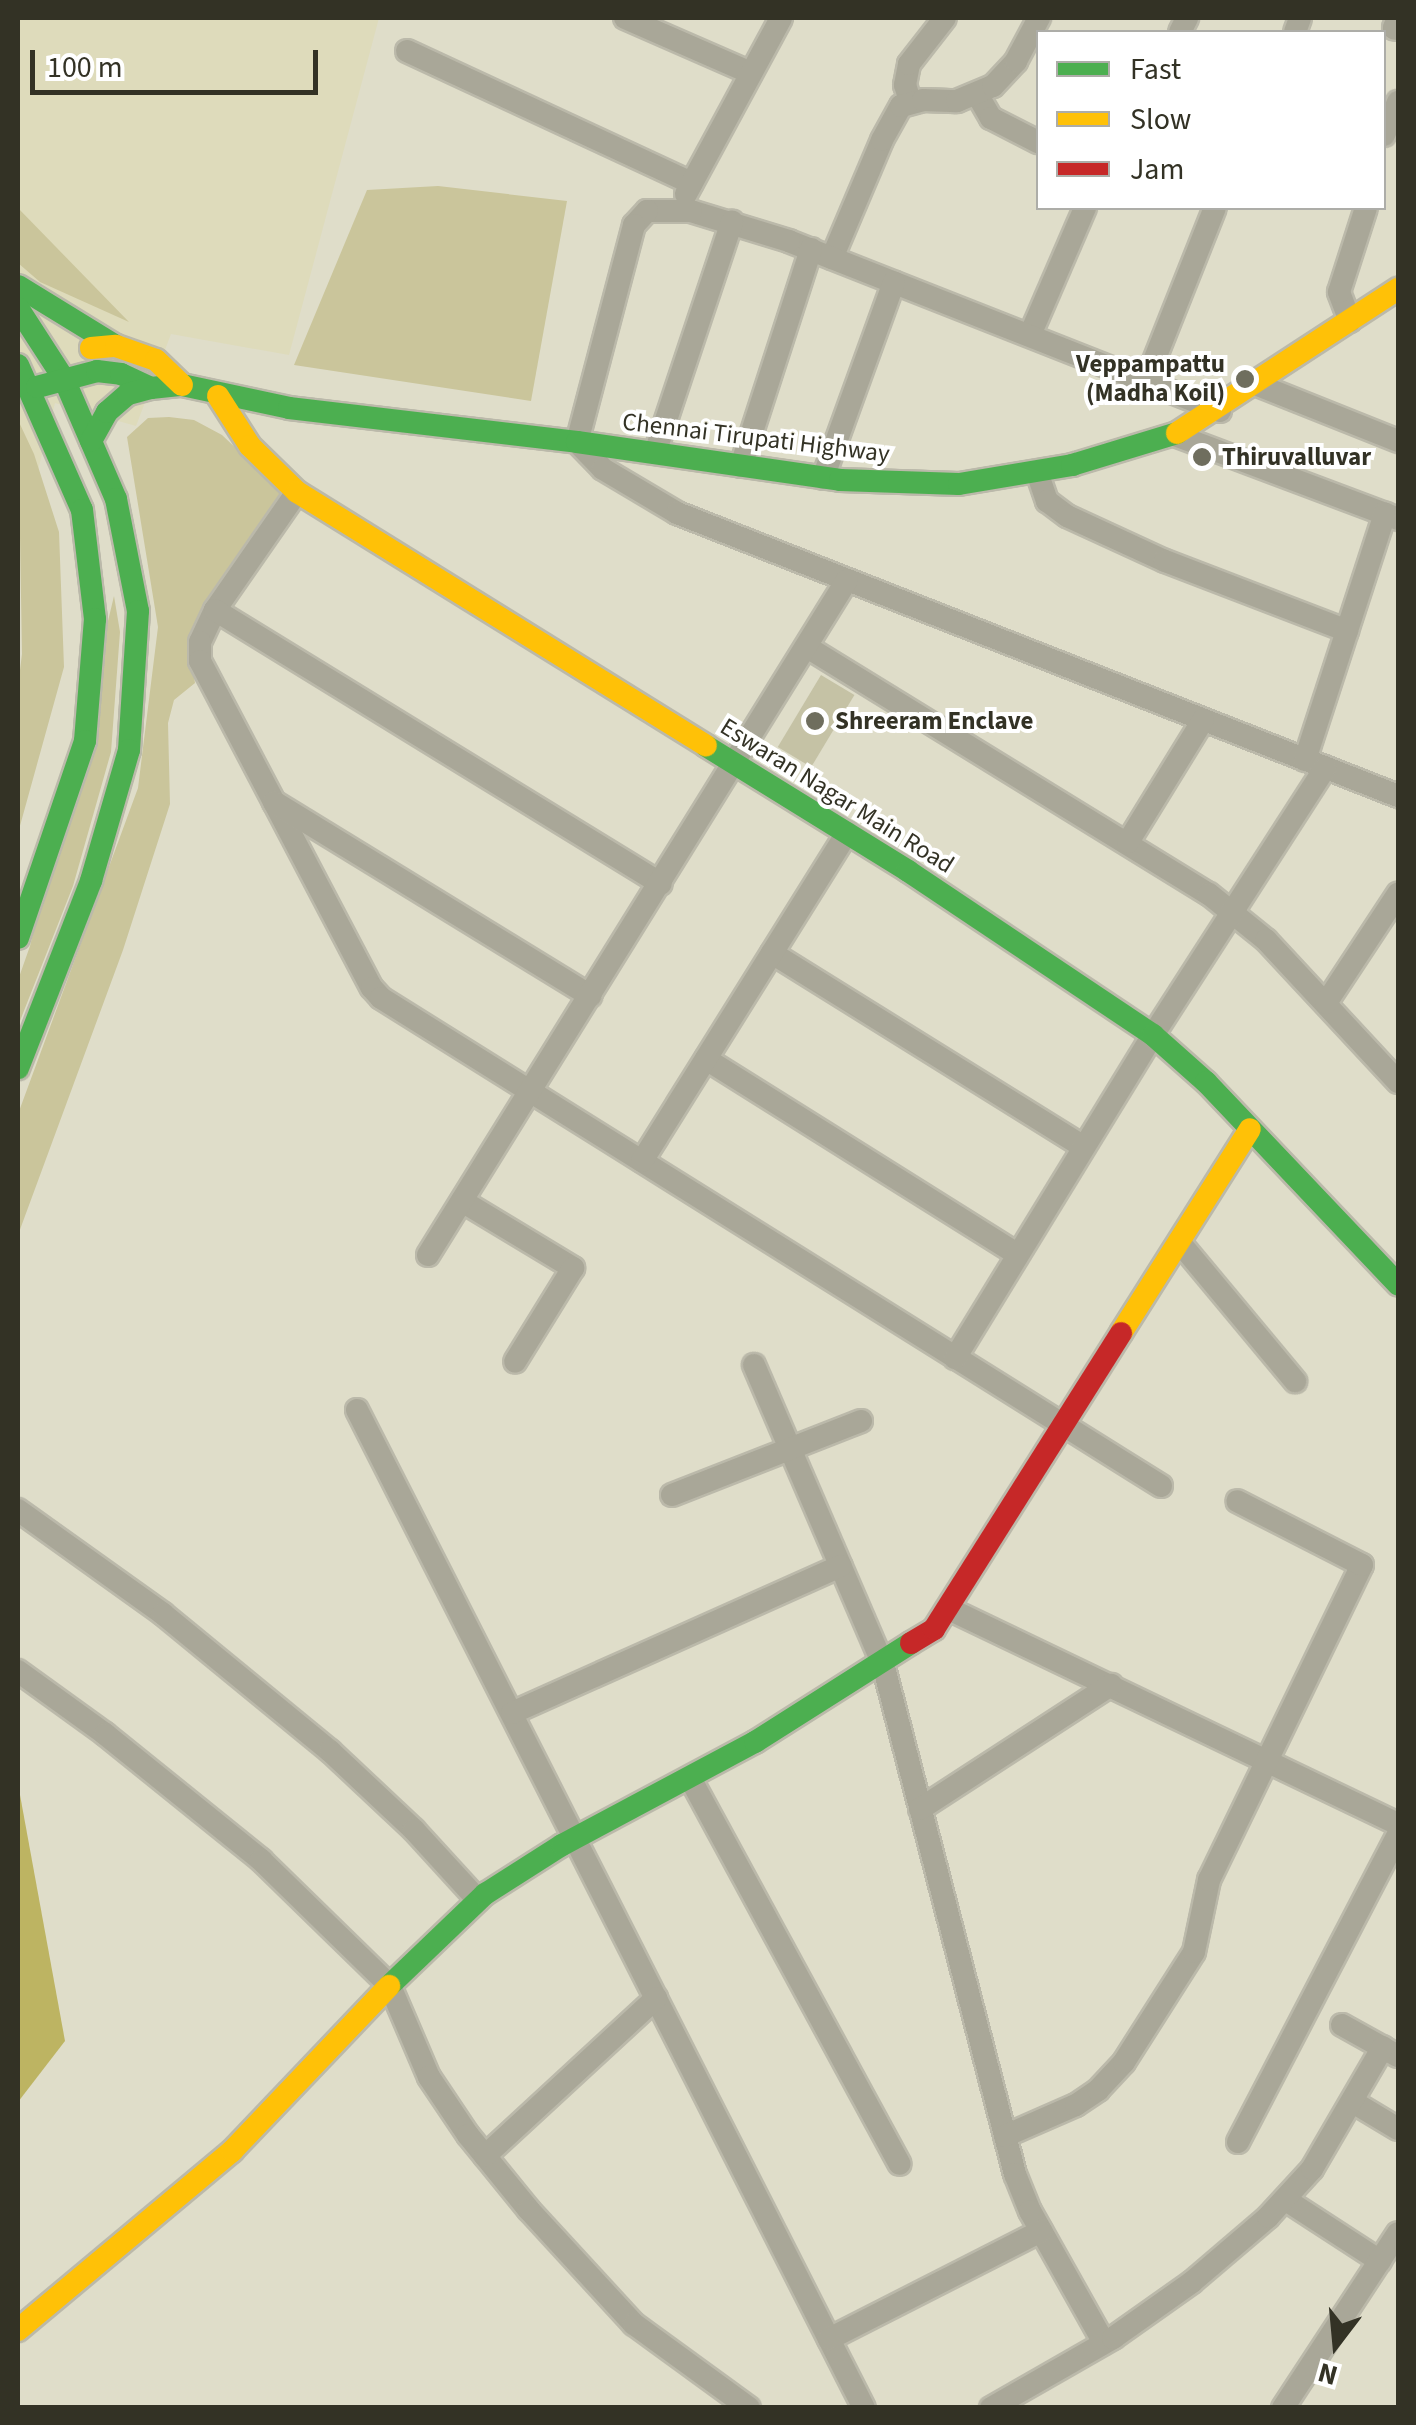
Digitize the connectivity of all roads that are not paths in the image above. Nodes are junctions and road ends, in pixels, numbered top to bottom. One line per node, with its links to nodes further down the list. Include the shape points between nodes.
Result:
1 (625, 18): 8 (street)
2 (780, 18): 8 (street)
3 (945, 18): 10 (street, via 909,64)
4 (1039, 18): 9 (street, via 1007,74)
5 (1398, 18): 6 (street)
6 (1398, 29)
7 (406, 51): 14 (street)
8 (751, 73): 14 (street)
9 (977, 94): 10 (street); 13 (street, via 991,118)
10 (910, 101): 20 (street, via 892,118)
11 (1398, 102): 12 (street)
12 (1386, 130)
13 (1036, 141)
14 (692, 183): 15 (street)
15 (677, 210): 19 (street); 41 (street, via 646,211 634,225)
16 (1084, 210): 26 (street)
17 (1214, 210): 31 (street)
18 (1365, 210): 25 (street, via 1338,292)
19 (732, 221): 20 (street); 42 (street)
20 (822, 254): 21 (street); 43 (street)
21 (894, 282): 26 (street); 45 (street)
22 (18, 286): 27 (main road)
23 (1398, 289): 25 (main road, Chennai Tirupati Highway)
24 (18, 308): 28 (main road)
25 (1350, 321): 32 (main road, Chennai Tirupati Highway)
26 (1030, 336): 31 (street)
27 (116, 346): 28 (main road); 33 (main road, via 156,360)
28 (51, 356): 29 (main road); 30 (main road)
29 (18, 366): 35 (main road)
30 (64, 379): 34 (main road, via 97,371); 35 (main road); 39 (main road)
31 (1146, 381): 37 (street)
32 (1258, 384): 37 (main road, Chennai Tirupati Highway); 40 (street)
33 (182, 385): 34 (main road); 36 (main road, Chennai Tirupati Highway)
34 (151, 388): 39 (main road, via 128,394 107,412)
35 (30, 390): 62 (main road, via 82,510 95,619 85,741)
36 (218, 396): 41 (main road, Chennai Tirupati Highway); 46 (main road, Eswaran Nagar Main Road, via 250,446)
37 (1220, 410): 38 (main road, Chennai Tirupati Highway)
38 (1174, 435): 44 (main road, Chennai Tirupati Highway); 47 (street)
39 (91, 441): 68 (main road, via 116,499 138,611 129,750 90,881)
40 (1398, 441)
41 (577, 442): 42 (main road, Chennai Tirupati Highway); 48 (street, via 603,469 677,514)
42 (655, 454): 43 (main road, Chennai Tirupati Highway)
43 (741, 466): 45 (main road, Chennai Tirupati Highway)
44 (1038, 472): 45 (main road, Chennai Tirupati Highway, via 937,485); 50 (street, via 1047,501 1066,516)
45 (823, 478)
46 (297, 492): 49 (street); 54 (main road, Eswaran Nagar Main Road)
47 (1392, 516): 50 (street)
48 (847, 580): 51 (street); 52 (street)
49 (215, 610): 56 (street, via 200,642 200,660); 59 (street)
50 (1347, 631): 53 (street)
51 (806, 647): 54 (street); 58 (street)
52 (1204, 720): 53 (street); 58 (street)
53 (1315, 764): 55 (street); 61 (street)
54 (736, 765): 57 (main road, Eswaran Nagar Main Road); 59 (street)
55 (1398, 794)
56 (270, 800): 64 (street); 70 (street, via 380,998)
57 (847, 834): 63 (street); 66 (main road, Eswaran Nagar Main Road)
58 (1128, 842): 61 (street)
59 (661, 884): 64 (street)
60 (1397, 900): 65 (street)
61 (1232, 912): 65 (street); 66 (street)
62 (18, 938)
63 (772, 954): 67 (street); 72 (street)
64 (590, 996): 70 (street)
65 (1326, 1003): 69 (street)
66 (1154, 1035): 71 (main road, Eswaran Nagar Main Road); 72 (street)
67 (706, 1059): 73 (street); 76 (street)
68 (18, 1068)
69 (1398, 1082)
70 (531, 1092): 73 (street); 74 (street)
71 (1250, 1130): 75 (main road); 78 (main road, Eswaran Nagar Main Road)
72 (1084, 1147): 76 (street)
73 (642, 1161): 79 (street)
74 (462, 1201): 77 (street); 80 (street, via 573,1268)
75 (1180, 1243): 82 (street); 85 (main road)
76 (1018, 1255): 79 (street)
77 (428, 1256)
78 (1398, 1284)
79 (955, 1358): 85 (street)
80 (515, 1362)
81 (754, 1365): 86 (street)
82 (1295, 1381)
83 (357, 1410): 96 (street)
84 (862, 1421): 86 (street)
85 (1065, 1426): 87 (street); 92 (main road)
86 (790, 1448): 88 (street); 91 (street)
87 (1161, 1486)
88 (672, 1495)
89 (1237, 1502): 97 (street, via 1362,1565)
90 (18, 1510): 103 (street, via 162,1614 330,1750)
91 (841, 1566): 93 (street); 96 (street)
92 (949, 1609): 93 (main road); 95 (street)
93 (883, 1664): 98 (main road); 99 (street)
94 (18, 1671): 104 (street, via 262,1860)
95 (1111, 1685): 97 (street); 99 (street)
96 (512, 1714): 102 (street)
97 (1264, 1758): 100 (street); 110 (street, via 1203,1896 1198,1944 1124,2062 1076,2105)
98 (690, 1778): 102 (main road); 113 (street)
99 (920, 1809): 110 (street)
100 (1398, 1824)
101 (1398, 1835): 111 (street)
102 (575, 1838): 103 (main road); 105 (street)
103 (478, 1900): 104 (main road)
104 (390, 1986): 112 (street, via 429,2077); 118 (main road, via 232,2150)
105 (656, 1998): 112 (street); 119 (street)
106 (1342, 2025): 107 (street)
107 (1391, 2051): 108 (street)
108 (1353, 2102): 109 (street); 114 (street)
109 (1398, 2128)
110 (1004, 2136): 115 (street)
111 (1238, 2142)
112 (485, 2156): 122 (street, via 634,2324)
113 (900, 2164)
114 (1286, 2200): 117 (street); 120 (street, via 1192,2282)
115 (1041, 2231): 119 (street); 120 (street)
116 (1398, 2233): 117 (street)
117 (1380, 2261): 124 (street)
118 (18, 2330)
119 (829, 2339): 121 (street)
120 (1104, 2343): 123 (street)
121 (853, 2402)
122 (749, 2408)
123 (992, 2408)
124 (1283, 2408)

